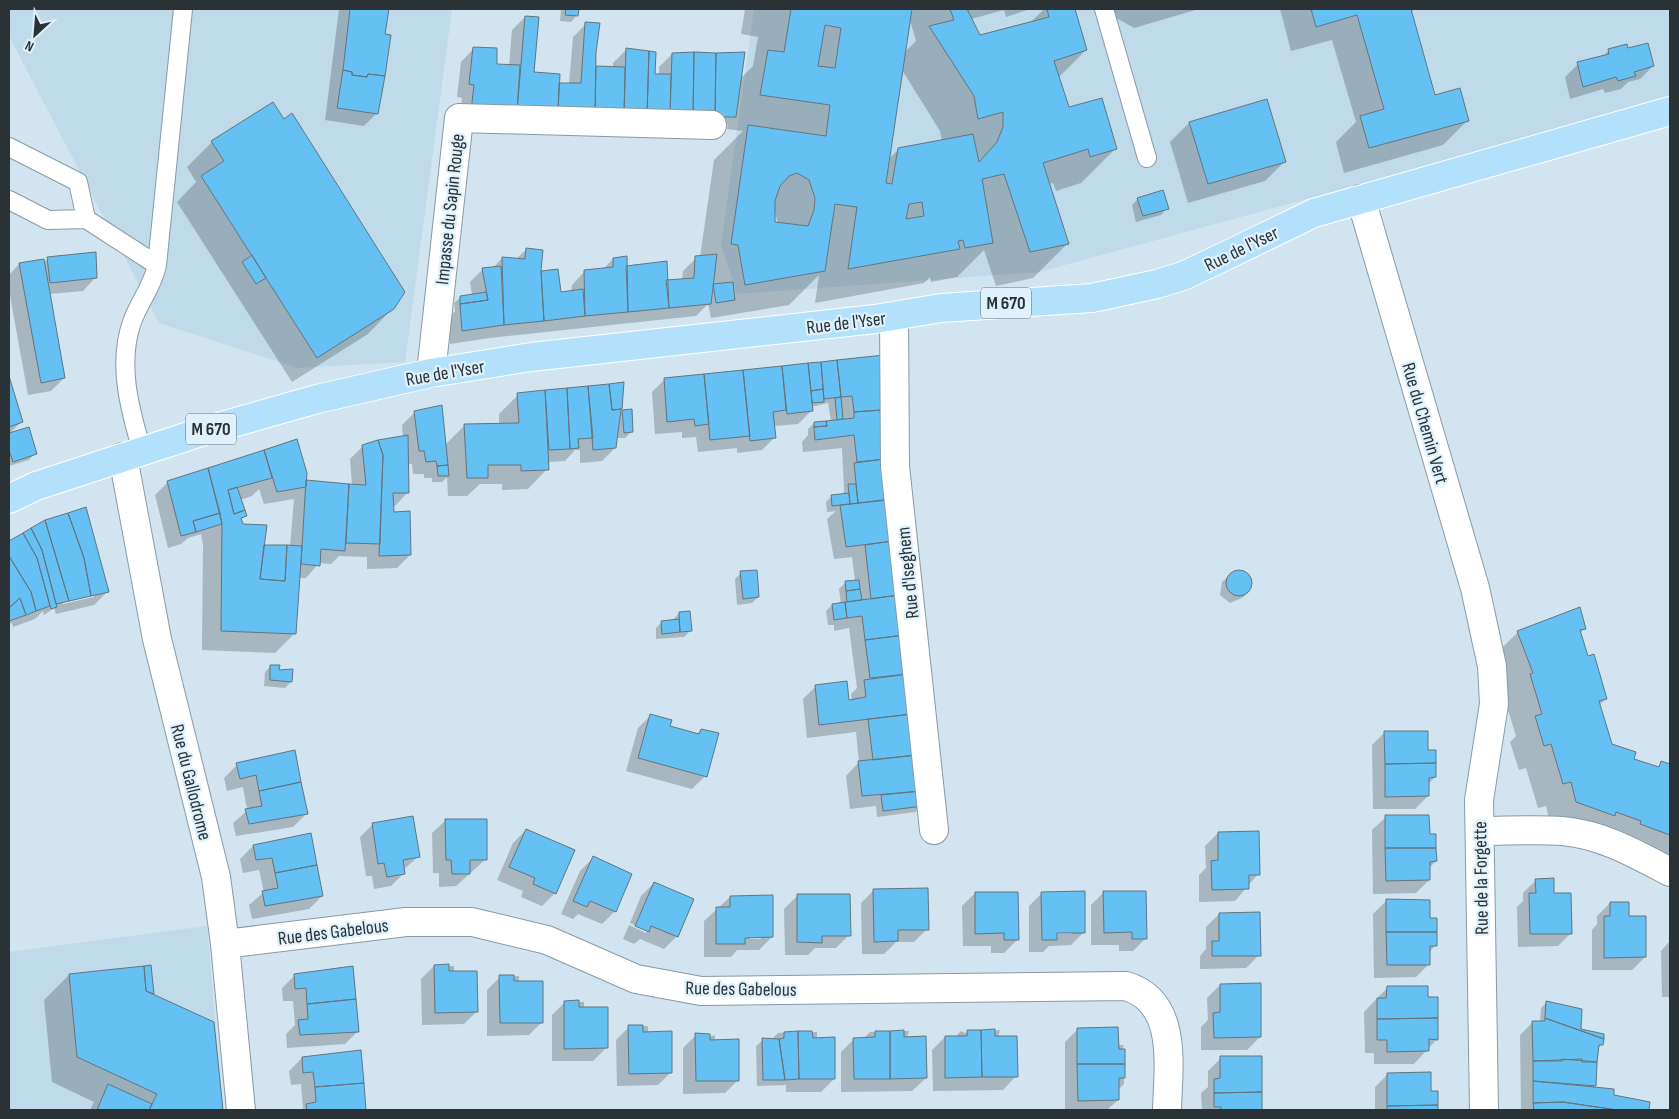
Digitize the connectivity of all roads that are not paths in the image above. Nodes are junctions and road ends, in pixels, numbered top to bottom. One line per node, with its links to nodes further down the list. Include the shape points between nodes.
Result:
1 (183, 9): 10 (lane)
2 (1104, 9): 6 (lane)
3 (1670, 111): 7 (main road, Rue de l'Yser / M 670)
4 (712, 125): 12 (street, Impasse du Sapin Rouge, via 459,118)
5 (9, 147): 9 (lane, via 78,182)
6 (1147, 158)
7 (1361, 199): 11 (main road, Rue de l'Yser / M 670, via 1314,214 1183,276 1157,284 1092,298 968,305); 15 (street, Rue du Chemin Vert, via 1475,588)
8 (9, 200): 9 (lane, via 48,220)
9 (86, 219): 10 (lane)
10 (157, 265): 13 (lane, via 133,319 127,352)
11 (894, 316): 12 (main road, Rue de l'Yser / M 670, via 531,357); 16 (street, Rue d'Iseghem, via 895,466)
12 (431, 372): 13 (main road, Rue de l'Yser / M 670, via 317,399)
13 (133, 454): 14 (main road, Rue de l'Yser / M 670, via 36,486); 19 (street, Rue du Gallodrome, via 157,639 216,877)
14 (10, 498)
15 (1489, 647): 17 (street, Rue de la Forgette, via 1494,704 1480,785)
16 (934, 830)
17 (1480, 831): 18 (street, via 1580,834 1621,847); 22 (street, Rue de la Forgette)
18 (1670, 872)
19 (225, 944): 20 (street, Rue du Gallodrome); 21 (street, Rue des Gabelous, via 406,922 451,921 524,933 636,979 702,991 1126,986 1138,990 1156,1005 1165,1027)
20 (241, 1110)
21 (1167, 1110)
22 (1484, 1110)

